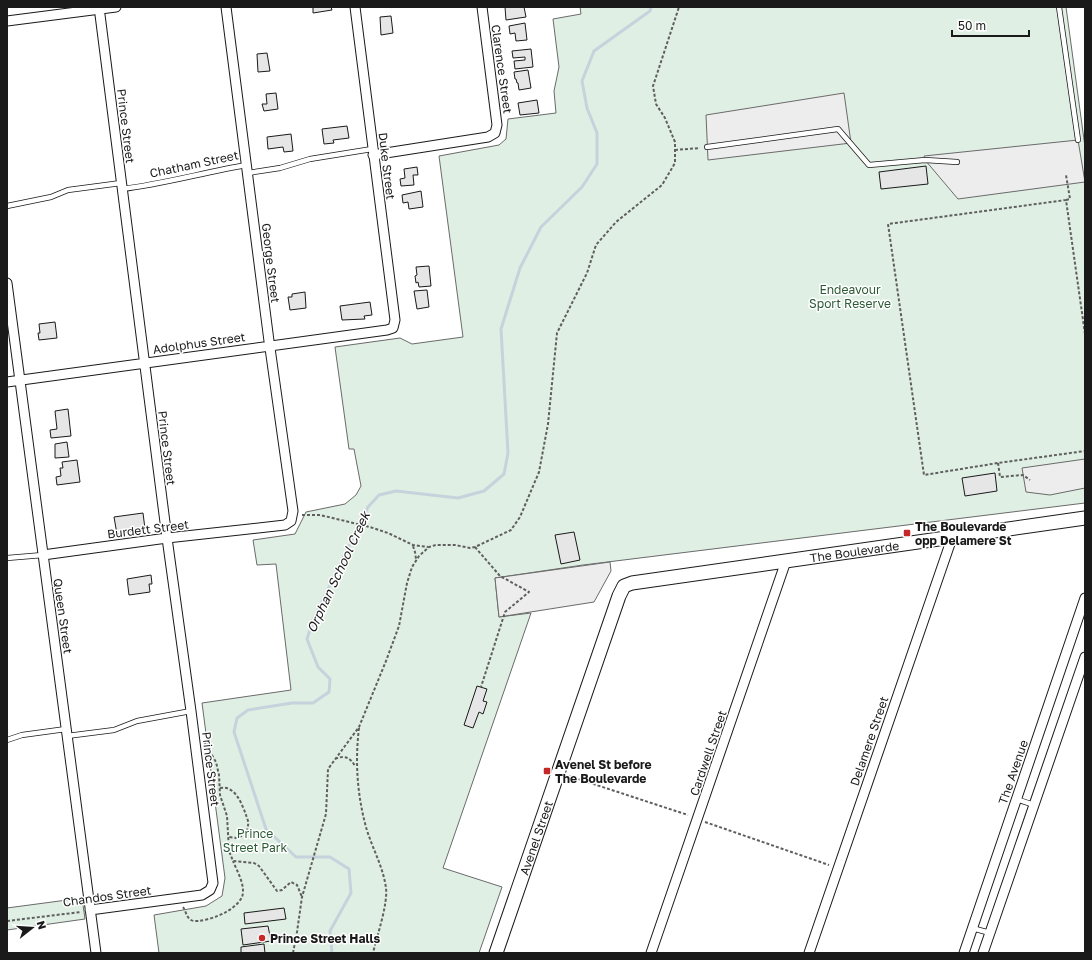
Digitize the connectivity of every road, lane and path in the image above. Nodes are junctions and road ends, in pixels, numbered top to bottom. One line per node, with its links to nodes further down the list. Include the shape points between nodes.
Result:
1 (116, 7): 7 (street)
2 (226, 7): 15 (street, George Street)
3 (355, 7): 13 (street, Duke Street)
4 (482, 7): 9 (street, Clarence Street, via 497,125)
5 (679, 7): 12 (path, via 653,86 656,104 675,142)
6 (1059, 7): 10 (lane)
7 (100, 8): 8 (street); 17 (street, Prince Street)
8 (7, 21)
9 (495, 133): 13 (street, Chatham Street, via 488,137)
10 (1078, 140)
11 (707, 147): 12 (path); 14 (lane, via 838,129 869,165 925,160)
12 (675, 150): 36 (path, via 675,163 662,185 616,222 596,245 587,273 557,333 548,424 539,472 520,517 511,530)
13 (373, 152): 15 (lane, Chatham Street, via 310,159 280,168); 21 (street, Duke Street, via 395,320)
14 (957, 162)
15 (247, 169): 17 (lane, Chatham Street, via 213,171 153,185); 23 (street, George Street)
16 (1066, 175): 18 (path, via 1070,199)
17 (122, 186): 19 (lane, Chatham Street, via 68,190 51,198); 24 (street, Prince Street)
18 (1066, 200): 22 (path); 28 (path, via 888,224 924,475)
19 (7, 206)
20 (7, 283): 25 (street, Queen Street)
21 (393, 328): 23 (street, Adolphus Street)
22 (1085, 334)
23 (270, 346): 24 (street, Adolphus Street); 30 (street, George Street)
24 (145, 363): 25 (street, Adolphus Street); 32 (street, Prince Street)
25 (20, 380): 26 (street, Adolphus Street); 37 (street, Queen Street)
26 (7, 382)
27 (1085, 451): 28 (path)
28 (998, 463): 29 (path, via 1000,477 1023,475)
29 (1030, 480)
30 (292, 517): 32 (street, Burdett Street, via 285,525); 34 (path, via 320,515 335,518 388,533)
31 (1085, 518): 33 (street, The Boulevarde)
32 (167, 538): 37 (street, Burdett Street); 45 (street, Prince Street)
33 (952, 538): 40 (street, The Boulevarde); 58 (street, Delamere Street)
34 (413, 546): 35 (path); 39 (path)
35 (429, 547): 36 (path); 39 (path)
36 (475, 547): 44 (path, via 500,576 529,592 505,612)
37 (43, 555): 38 (lane, Burdett Street); 47 (street, Queen Street)
38 (7, 558)
39 (416, 560): 46 (path, via 407,583 399,626)
40 (786, 561): 41 (street, The Boulevarde); 56 (street, Cardwell Street)
41 (624, 586): 52 (street, Avenel Street)
42 (1085, 598): 54 (street, The Avenue)
43 (1085, 657): 55 (street)
44 (481, 687)
45 (192, 711): 47 (lane, via 137,721 114,730); 49 (street, Prince Street)
46 (359, 726): 50 (path); 51 (path)
47 (66, 733): 48 (lane, via 22,735); 61 (street, Queen Street)
48 (7, 740)
49 (196, 742): 53 (path, via 204,742 216,762); 59 (street, Prince Street, via 214,883)
50 (333, 760): 51 (path, via 345,756); 60 (path, via 328,769 326,814)
51 (356, 768): 67 (path, via 366,828 381,867 386,889 383,914)
52 (558, 772): 56 (path); 68 (street, Avenel Street)
53 (220, 788): 57 (path); 57 (path, via 230,789 238,798 249,824 246,834 237,838)
54 (1016, 799): 55 (lane); 63 (street, The Avenue)
55 (1034, 805): 64 (street)
56 (698, 818): 58 (path, via 707,824); 69 (street, Cardwell Street)
57 (229, 837): 60 (path, via 229,851 233,861 254,863 259,866 277,891 291,882 297,885)
58 (838, 868): 70 (street, Delamere Street)
59 (210, 890): 61 (street, Chandos Street, via 202,895)
60 (302, 897): 66 (path)
61 (90, 910): 62 (path, Chandos Street); 65 (street, Queen Street)
62 (7, 921)
63 (972, 928): 64 (lane); 71 (street, The Avenue)
64 (990, 933): 72 (street)
65 (96, 953)
66 (293, 953)
67 (373, 953)
68 (496, 953)
69 (651, 953)
70 (809, 953)
71 (964, 953)
72 (984, 953)

